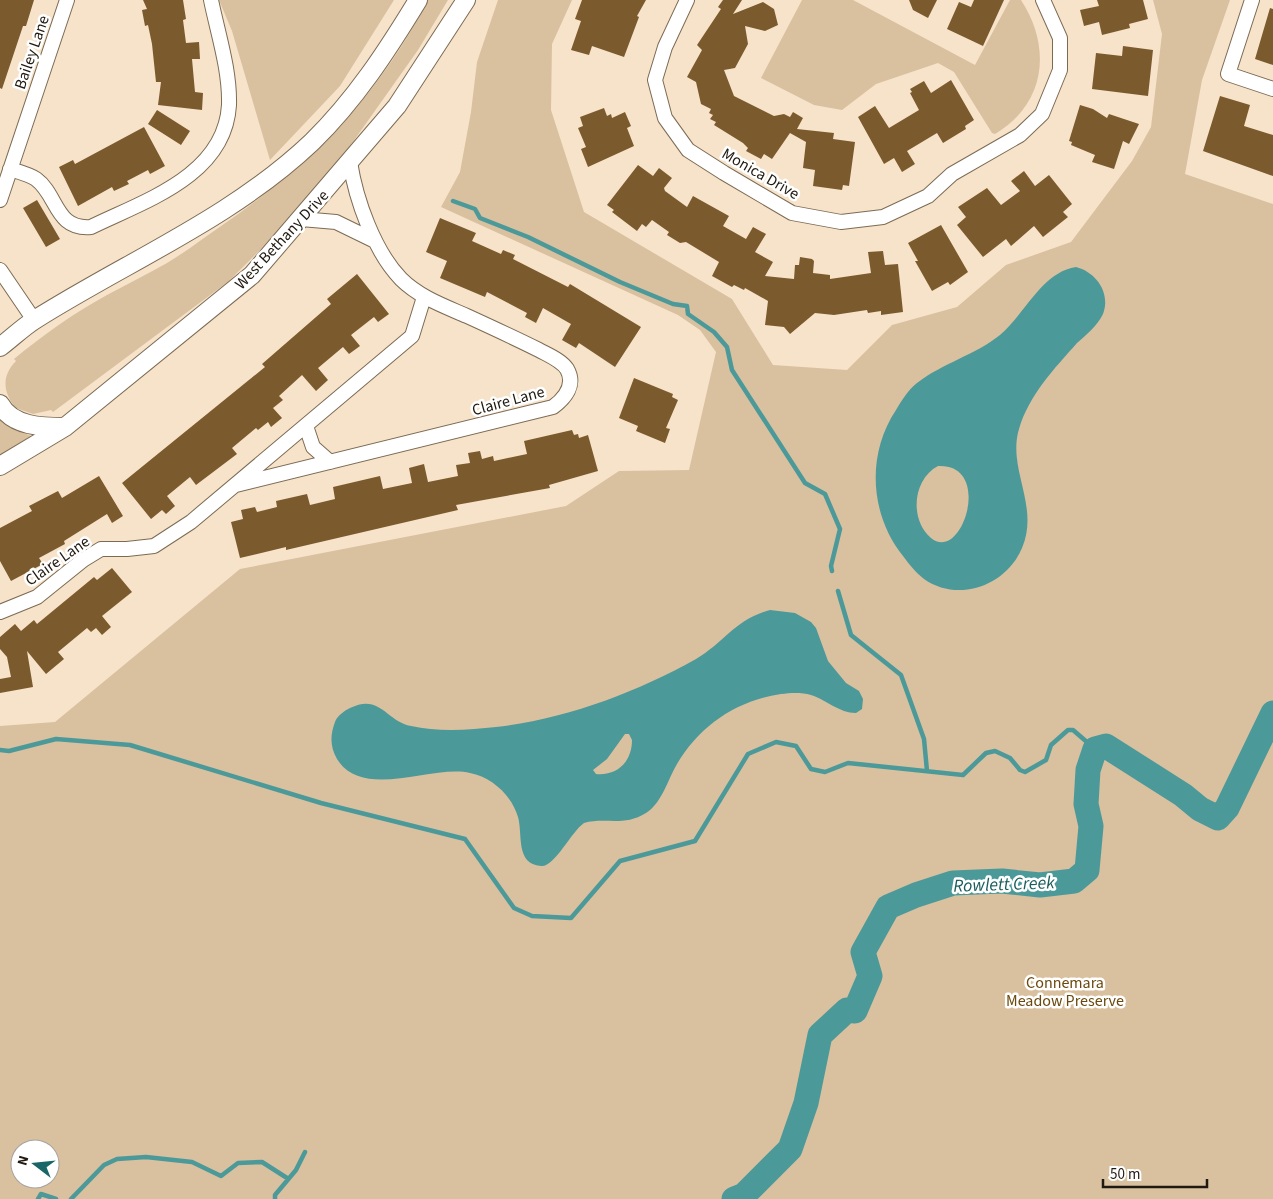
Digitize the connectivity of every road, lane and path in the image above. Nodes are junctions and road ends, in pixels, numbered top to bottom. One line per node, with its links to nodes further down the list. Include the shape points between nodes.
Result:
1 (67, 0): 10 (street, Bailey Lane)
2 (211, 0): 10 (street, via 225,68 228,106 210,156 191,174 91,227 80,228 69,224 37,180)
3 (418, 0): 16 (main road, via 372,72 344,107 312,142 280,169 219,212)
4 (466, 0): 9 (main road, West Bethany Drive, via 397,106)
5 (687, 0): 6 (street, Monica Drive, via 665,47 656,80 665,118 688,150 731,177 792,213 841,222 883,217 928,196 952,174 1020,135 1042,114 1060,70 1060,38)
6 (1043, 0)
7 (1252, 0): 8 (street, via 1228,74)
8 (1273, 88)
9 (350, 162): 12 (main road, West Bethany Drive); 13 (street, Claire Lane, via 356,195)
10 (10, 169): 11 (street, Bailey Lane)
11 (0, 200)
12 (302, 219): 13 (street, Claire Lane, via 336,222); 21 (main road, West Bethany Drive, via 252,275)
13 (375, 241): 15 (street, Claire Lane, via 401,278)
14 (0, 270): 16 (street)
15 (424, 297): 20 (street, Claire Lane, via 412,336); 22 (street, Claire Lane, via 513,336 558,361 567,369 571,381 566,398 553,407)
16 (34, 320): 17 (main road)
17 (1, 343): 18 (main road)
18 (0, 361)
19 (0, 404): 21 (main road, via 10,415 31,426)
20 (306, 426): 22 (street, via 313,447); 24 (street, Claire Lane)
21 (65, 427): 23 (main road, West Bethany Drive)
22 (330, 462): 24 (street, Claire Lane)
23 (0, 466)
24 (236, 485): 25 (street, Claire Lane, via 191,522 154,546 102,548 37,597)
25 (0, 612)

